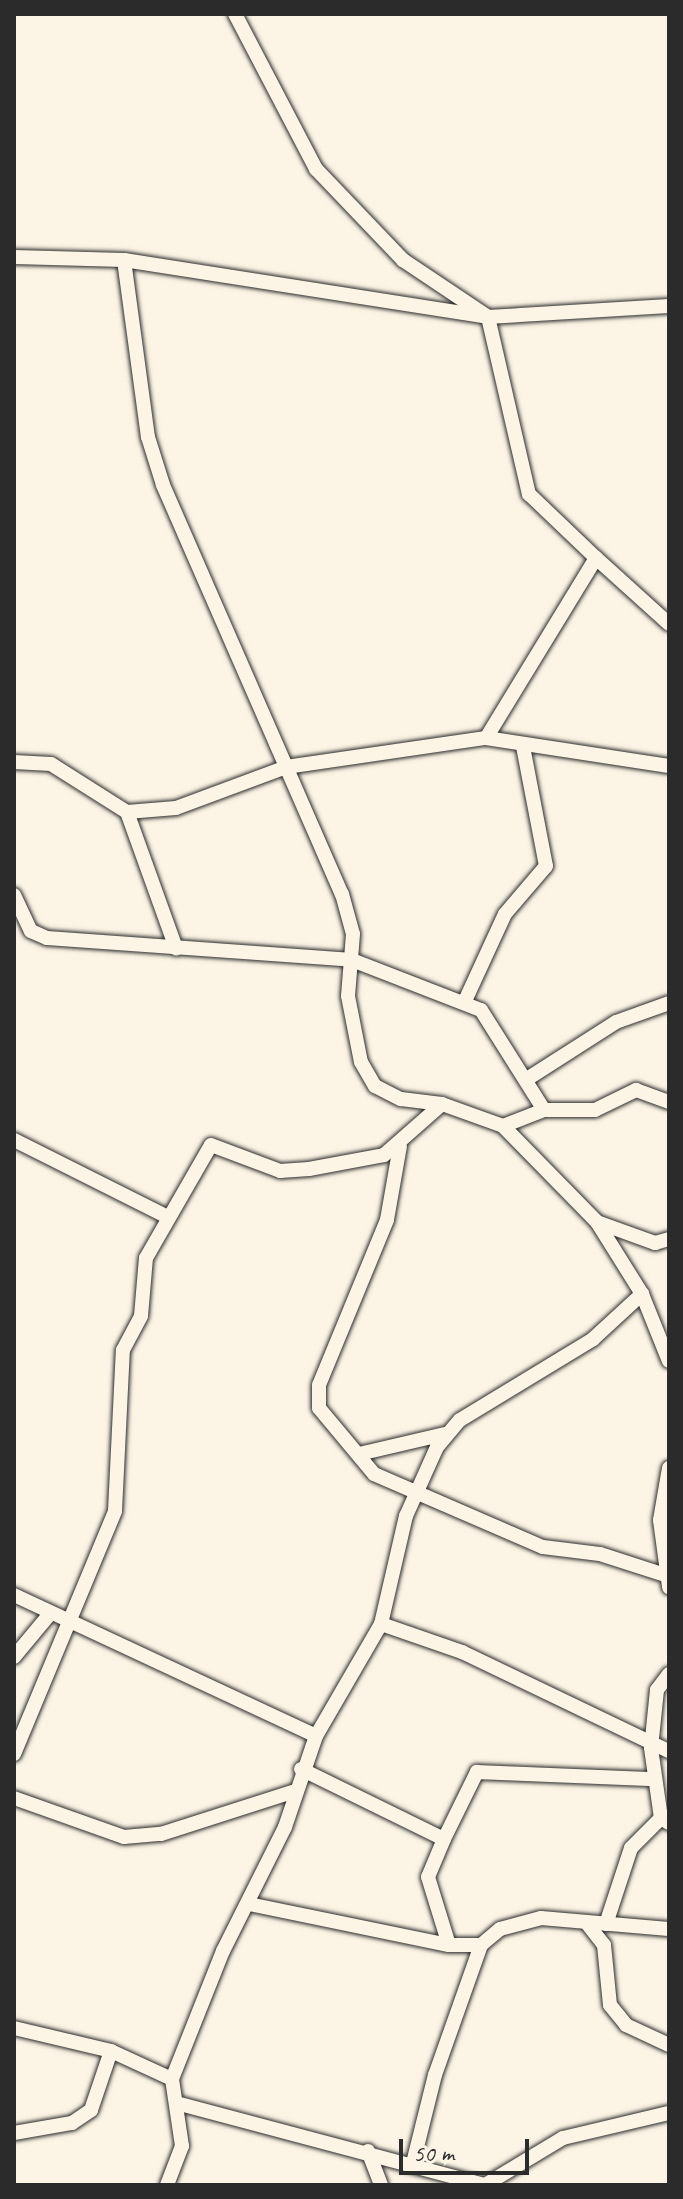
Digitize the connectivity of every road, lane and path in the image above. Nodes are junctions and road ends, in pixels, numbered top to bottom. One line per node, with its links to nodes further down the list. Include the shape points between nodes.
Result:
1 (235, 14): 5 (street, via 316,169 403,260)
2 (14, 257): 3 (street)
3 (124, 260): 5 (street); 12 (street, via 148,437 163,485)
4 (669, 306): 5 (street)
5 (488, 317): 6 (street, via 529,494)
6 (596, 558): 7 (street); 8 (street)
7 (669, 624)
8 (486, 738): 9 (street); 12 (street)
9 (523, 747): 11 (street); 17 (street, via 546,866 505,914)
10 (14, 762): 13 (street, via 51,764)
11 (669, 766)
12 (286, 767): 13 (street, via 176,808); 16 (street, via 342,894)
13 (127, 812): 15 (street)
14 (14, 895): 15 (street, via 31,931 47,938)
15 (176, 948): 16 (street)
16 (352, 960): 17 (street); 21 (street, via 352,1030 375,1086 401,1099)
17 (464, 1003): 19 (street, via 498,1026)
18 (669, 1003): 19 (street, via 616,1022)
19 (527, 1079): 22 (street)
20 (669, 1102): 22 (street, via 636,1090 595,1110)
21 (442, 1104): 23 (street); 25 (street)
22 (544, 1110): 23 (street)
23 (503, 1126): 27 (street)
24 (14, 1140): 26 (street)
25 (400, 1146): 26 (street, via 280,1171 211,1145); 32 (street, via 387,1220 319,1385 319,1408)
26 (166, 1216): 38 (street, via 146,1258 141,1316 123,1350 115,1511)
27 (597, 1222): 28 (street, via 655,1243); 29 (street)
28 (669, 1239)
29 (642, 1294): 30 (street); 31 (street, via 593,1339)
30 (669, 1361)
31 (445, 1434): 32 (street); 34 (street)
32 (359, 1454): 34 (street, via 374,1474)
33 (669, 1468): 35 (street, via 660,1520)
34 (414, 1493): 35 (street, via 543,1547 600,1554); 39 (street)
35 (667, 1581)
36 (14, 1595): 37 (street)
37 (49, 1615): 38 (street); 40 (street)
38 (67, 1617): 42 (street); 45 (street)
39 (381, 1624): 42 (street); 43 (street, via 462,1652)
40 (14, 1657)
41 (669, 1674): 43 (street, via 657,1690)
42 (316, 1736): 46 (street)
43 (651, 1748): 44 (street); 47 (street)
44 (669, 1751)
45 (14, 1754)
46 (301, 1769): 48 (street); 51 (street)
47 (654, 1779): 50 (street); 51 (street, via 477,1772)
48 (292, 1792): 49 (street, via 161,1834 124,1837); 52 (street, via 285,1827)
49 (14, 1798)
50 (665, 1821): 54 (street, via 631,1848)
51 (444, 1839): 56 (street, via 428,1877)
52 (249, 1904): 56 (street); 61 (street)
53 (586, 1922): 54 (street); 57 (street, via 541,1918 500,1929); 59 (street, via 604,1945 610,2005 626,2025)
54 (606, 1924): 55 (street)
55 (669, 1929)
56 (449, 1945): 57 (street)
57 (481, 1945): 66 (street, via 435,2075)
58 (14, 2028): 60 (street)
59 (669, 2045)
60 (111, 2051): 61 (street); 64 (street, via 91,2110 72,2123)
61 (172, 2079): 62 (street)
62 (180, 2104): 65 (street); 67 (street, via 182,2146)
63 (669, 2113): 66 (street, via 563,2138 485,2185 462,2184)
64 (14, 2133)
65 (368, 2151): 66 (street); 68 (street)
66 (413, 2163)
67 (167, 2185)
68 (381, 2185)

